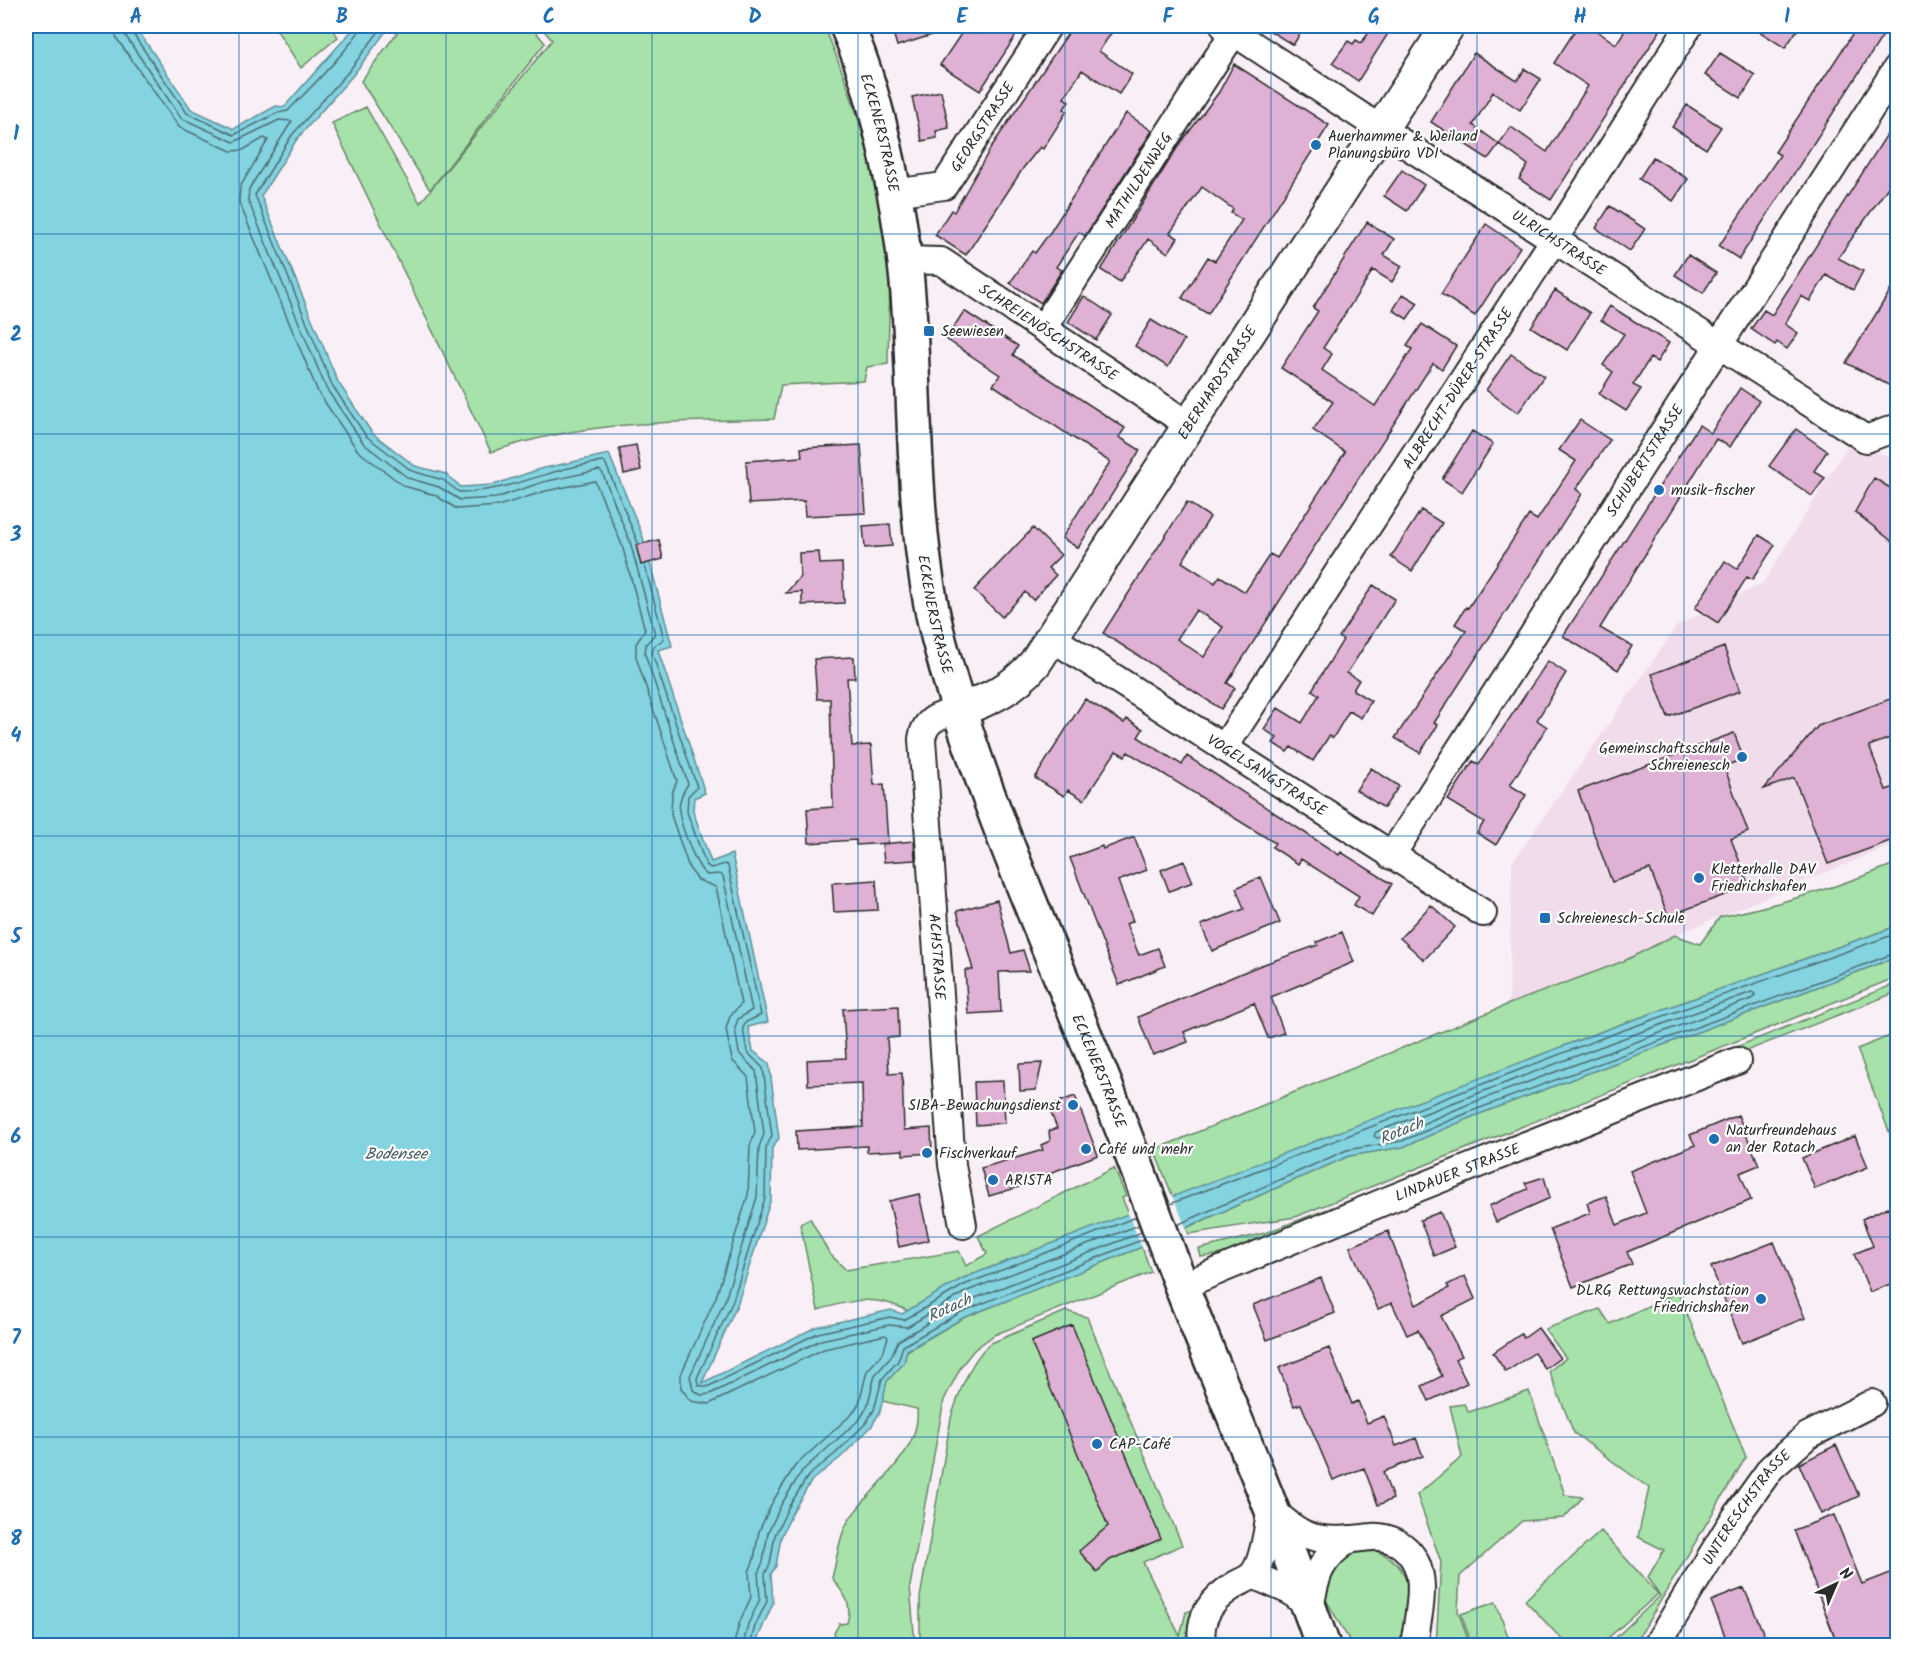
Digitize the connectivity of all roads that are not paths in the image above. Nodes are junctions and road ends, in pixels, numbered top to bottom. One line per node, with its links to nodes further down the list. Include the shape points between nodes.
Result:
1 (847, 26): 8 (main road, ECKENERSTRASSE, via 874,109)
2 (1048, 26): 8 (street, GEORGSTRASSE, via 944,186)
3 (1448, 26): 7 (street, EBERHARDSTRASSE)
4 (1689, 26): 9 (street, ALBRECHT-DÜRER-STRASSE)
5 (1229, 29): 7 (street, ULRICHSTRASSE); 11 (street, MATHILDENWEG)
6 (1898, 66): 12 (street, SCHUBERTSTRASSE)
7 (1381, 129): 9 (street, ULRICHSTRASSE); 13 (street, EBERHARDSTRASSE)
8 (893, 193): 10 (main road, ECKENERSTRASSE)
9 (1555, 238): 12 (street, ULRICHSTRASSE); 17 (street, ALBRECHT-DÜRER-STRASSE)
10 (904, 260): 11 (street, SCHREIENÖSCHSTRASSE, via 942,261); 16 (main road, ECKENERSTRASSE, via 924,563 937,633)
11 (1043, 328): 13 (street, SCHREIENÖSCHSTRASSE)
12 (1720, 344): 14 (street, ULRICHSTRASSE, via 1866,439); 18 (street, SCHUBERTSTRASSE)
13 (1189, 425): 15 (street, EBERHARDSTRASSE)
14 (1898, 427)
15 (1052, 638): 16 (street, EBERHARDSTRASSE, via 1029,671 1010,688); 17 (street, VOGELSANGSTRASSE)
16 (960, 710): 21 (street, ACHSTRASSE, via 932,719 923,729 922,739 952,1165); 22 (main road, ECKENERSTRASSE)
17 (1224, 748): 18 (street, VOGELSANGSTRASSE)
18 (1391, 856): 19 (street, VOGELSANGSTRASSE)
19 (1483, 913)
20 (1737, 1061): 22 (street, LINDAUER STRASSE, via 1388,1200)
21 (963, 1225)
22 (1177, 1275): 24 (main road)
23 (1872, 1403): 31 (street, UNTERESCHSTRASSE, via 1807,1436 1772,1468 1731,1525)
24 (1270, 1508): 25 (street, via 1307,1535); 26 (street, via 1266,1542); 27 (main road)
25 (1350, 1539): 27 (street, via 1330,1554 1316,1575); 30 (street, via 1376,1536 1393,1540 1416,1561 1422,1586)
26 (1252, 1575): 27 (street, via 1292,1592); 28 (street, via 1209,1606 1202,1623)
27 (1310, 1609): 29 (main road)
28 (1203, 1646)
29 (1323, 1646)
30 (1414, 1646)
31 (1656, 1646)

